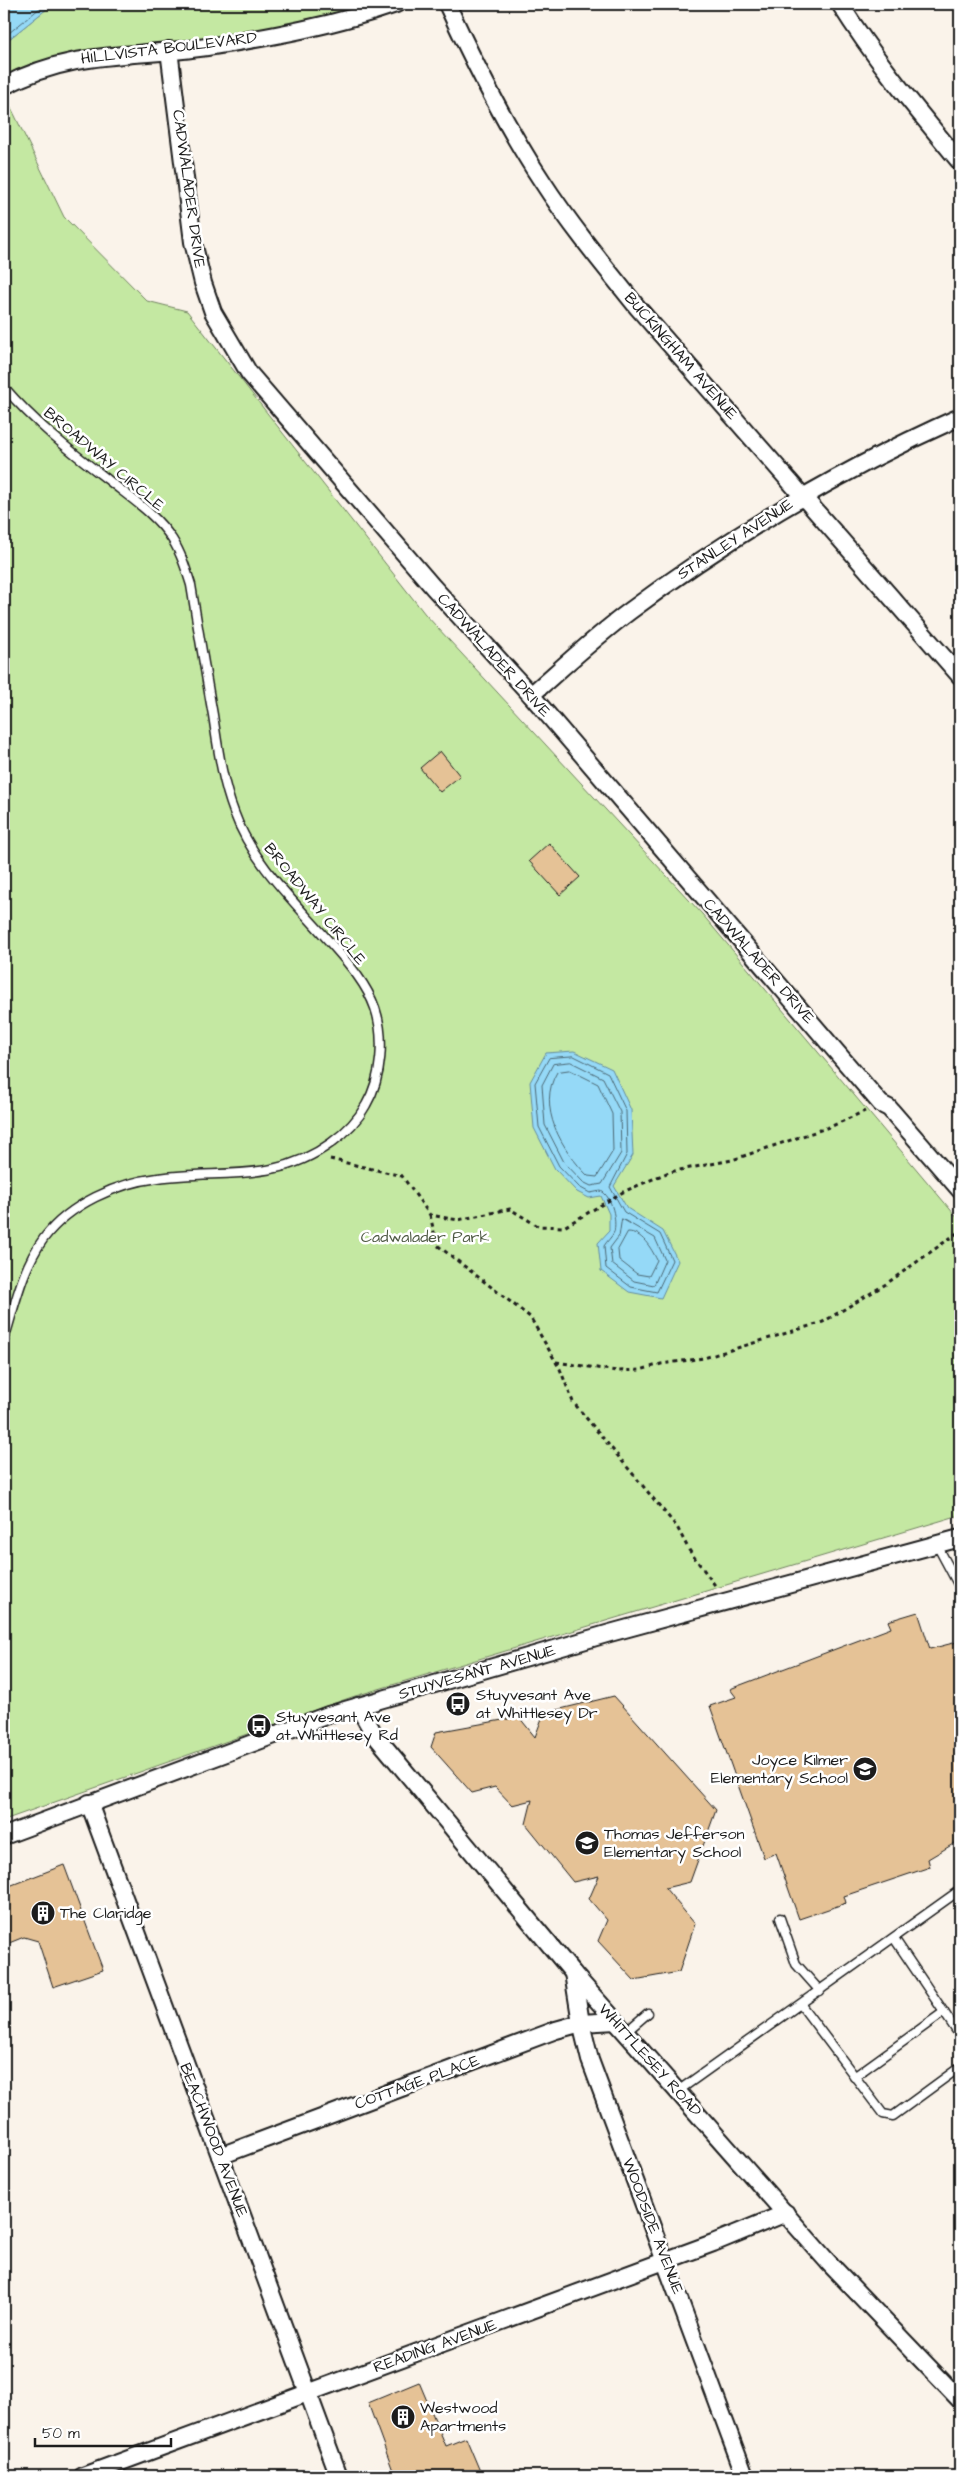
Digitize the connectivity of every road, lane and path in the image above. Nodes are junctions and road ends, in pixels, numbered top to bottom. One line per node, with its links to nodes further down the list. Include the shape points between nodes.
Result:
1 (396, 4): 4 (street, HILLVISTA BOULEVARD, via 288,33)
2 (448, 4): 9 (street, BUCKINGHAM AVENUE, via 496,105 542,181 588,246 638,308)
3 (840, 4): 6 (street, via 868,46)
4 (170, 50): 5 (street, HILLVISTA BOULEVARD, via 78,59); 11 (street, CADWALADER DRIVE, via 193,242 213,312 233,349 249,373 433,587)
5 (4, 86)
6 (960, 162)
7 (4, 387): 13 (lane, BROADWAY CIRCLE, via 21,407 68,449 155,518 171,538 191,585 223,779 234,814 260,862 351,967 374,1006 381,1050 371,1094 354,1122)
8 (960, 417): 9 (street, STANLEY AVENUE)
9 (803, 495): 10 (street, BUCKINGHAM AVENUE); 11 (street, STANLEY AVENUE, via 630,611)
10 (960, 676)
11 (531, 695): 12 (street, CADWALADER DRIVE)
12 (881, 1104): 14 (street, CADWALADER DRIVE, via 889,1108); 15 (path, via 832,1126 732,1160 669,1172 623,1192 564,1227 538,1226 510,1209 458,1220)
13 (309, 1158): 15 (path, via 333,1160 402,1176); 17 (lane, BROADWAY CIRCLE, via 265,1172 159,1178 130,1184 81,1206 64,1217 31,1258)
14 (960, 1190)
15 (430, 1215): 18 (path, via 437,1244 530,1317)
16 (960, 1230): 18 (path, via 886,1284 824,1322 704,1358 640,1370 616,1371)
17 (4, 1340)
18 (556, 1362): 21 (path, via 573,1402 677,1527 689,1550)
19 (960, 1538): 20 (street, STUYVESANT AVENUE)
20 (937, 1545): 22 (lane); 23 (street, STUYVESANT AVENUE)
21 (717, 1588)
22 (960, 1588)
23 (358, 1706): 24 (street, STUYVESANT AVENUE); 29 (street, WHITTLESEY ROAD, via 374,1734)
24 (89, 1804): 25 (street, STUYVESANT AVENUE); 40 (street, BEACHWOOD AVENUE)
25 (4, 1836)
26 (960, 1890): 28 (lane)
27 (780, 1918): 30 (lane, via 796,1964)
28 (894, 1938): 30 (lane); 32 (lane)
29 (573, 1973): 34 (street, WOODSIDE AVENUE); 35 (street, WHITTLESEY ROAD)
30 (820, 1991): 31 (lane)
31 (801, 2005): 38 (lane); 39 (lane)
32 (944, 2012): 36 (lane); 38 (lane)
33 (648, 2013): 35 (lane)
34 (581, 2023): 35 (street, COTTAGE PLACE); 40 (street, COTTAGE PLACE); 42 (street, WOODSIDE AVENUE, via 590,2060)
35 (621, 2027): 39 (street, WHITTLESEY ROAD)
36 (960, 2036)
37 (960, 2067): 38 (lane, via 893,2116 883,2114)
38 (854, 2076)
39 (678, 2091): 41 (street, WHITTLESEY ROAD)
40 (220, 2156): 43 (street, BEACHWOOD AVENUE)
41 (786, 2213): 42 (street, READING AVENUE); 44 (street, WHITTLESEY ROAD, via 828,2262)
42 (665, 2260): 43 (street, READING AVENUE); 47 (street, WOODSIDE AVENUE)
43 (308, 2393): 45 (street, READING AVENUE); 46 (street, BEACHWOOD AVENUE)
44 (960, 2400)
45 (83, 2476)
46 (339, 2476)
47 (745, 2476)

